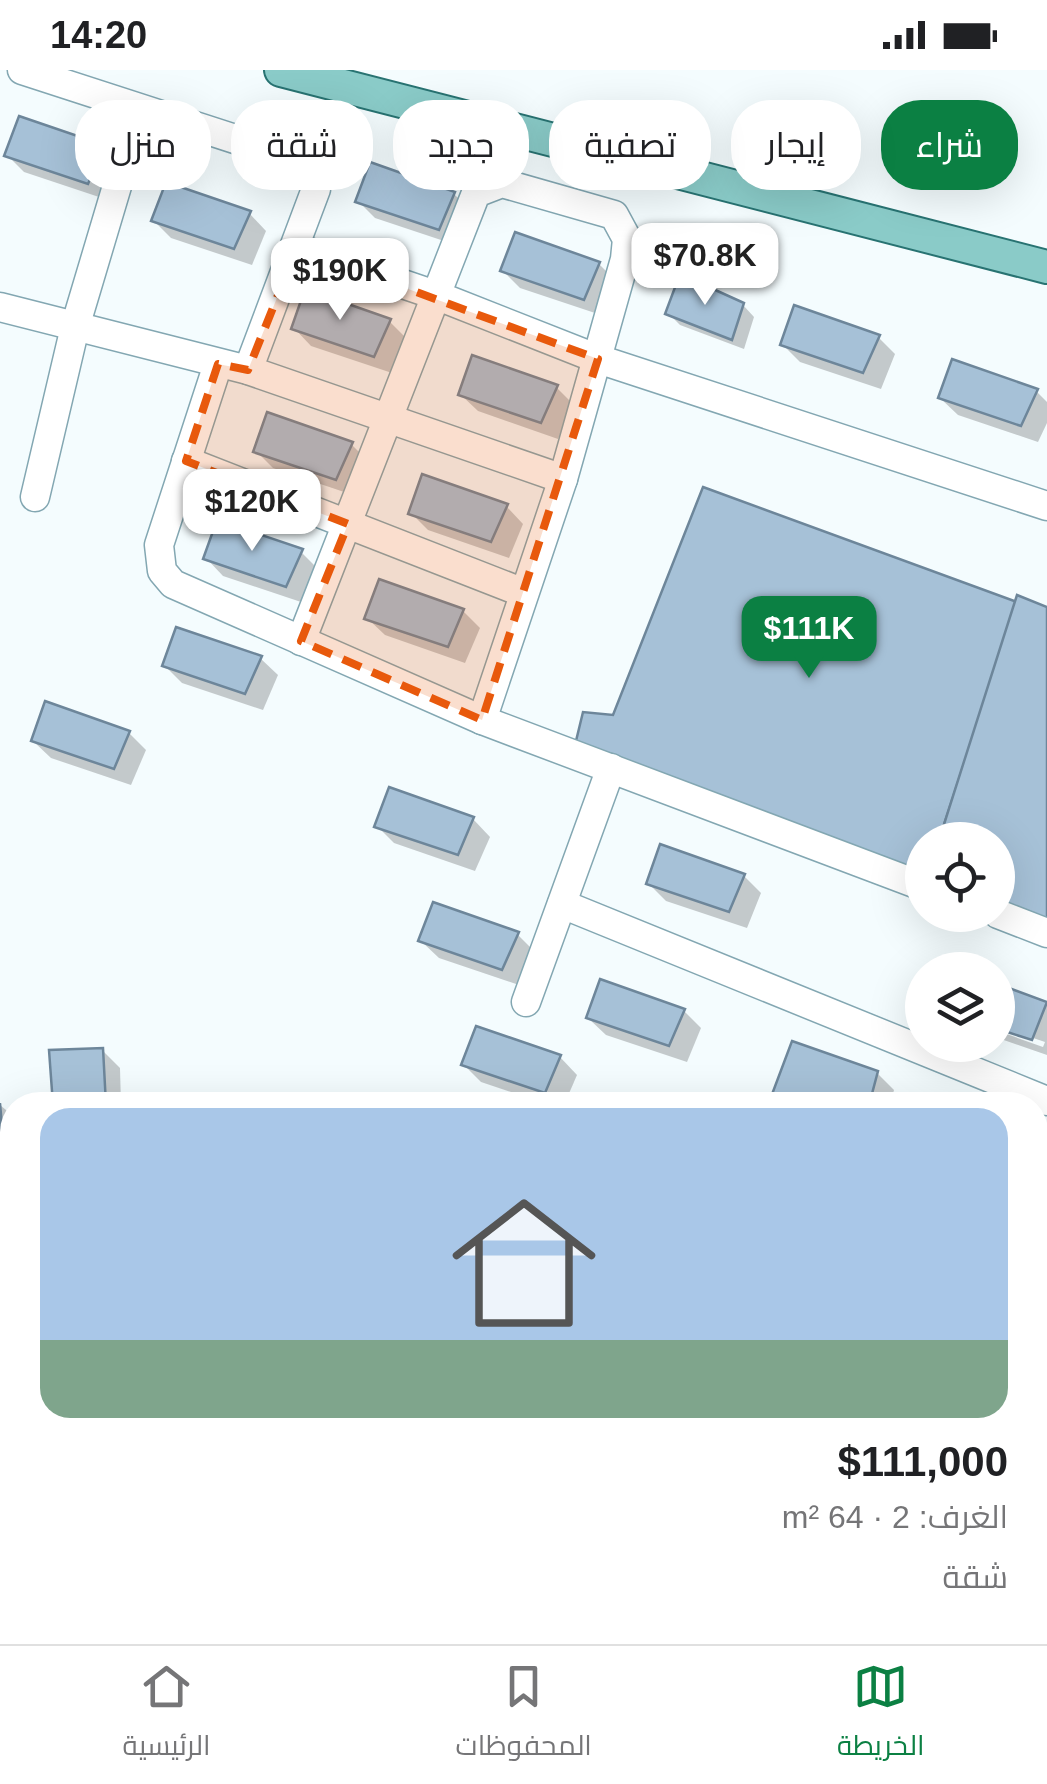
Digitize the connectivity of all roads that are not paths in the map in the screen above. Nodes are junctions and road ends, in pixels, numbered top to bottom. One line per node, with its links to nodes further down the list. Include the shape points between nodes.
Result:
1 (22, 70): 3 (street)
2 (280, 70): 7 (main road)
3 (115, 100)
4 (211, 132): 6 (street, via 301,162 312,172 316,189)
5 (116, 190): 10 (street)
6 (297, 248): 8 (street); 13 (street)
7 (1047, 267)
8 (438, 296): 11 (street); 11 (street, via 476,193 488,185 502,183 614,215 627,240 625,259); 14 (street)
9 (0, 307): 10 (street)
10 (75, 327): 12 (street); 17 (street)
11 (598, 359): 16 (street); 18 (street)
12 (218, 364): 13 (street); 15 (street)
13 (248, 370): 14 (street)
14 (389, 421): 16 (street); 19 (street)
15 (186, 461): 19 (street); 21 (street, via 159,545 162,571 172,584)
16 (563, 479): 20 (street)
17 (35, 497)
18 (1047, 506)
19 (348, 524): 20 (street); 21 (street)
20 (524, 593): 22 (street)
21 (302, 641): 22 (street)
22 (482, 720): 23 (street)
23 (611, 768): 24 (street); 25 (street)
24 (905, 880)
25 (562, 904): 28 (street); 29 (street)
26 (1015, 920): 27 (street)
27 (1047, 932)
28 (526, 1002)
29 (1025, 1092)

